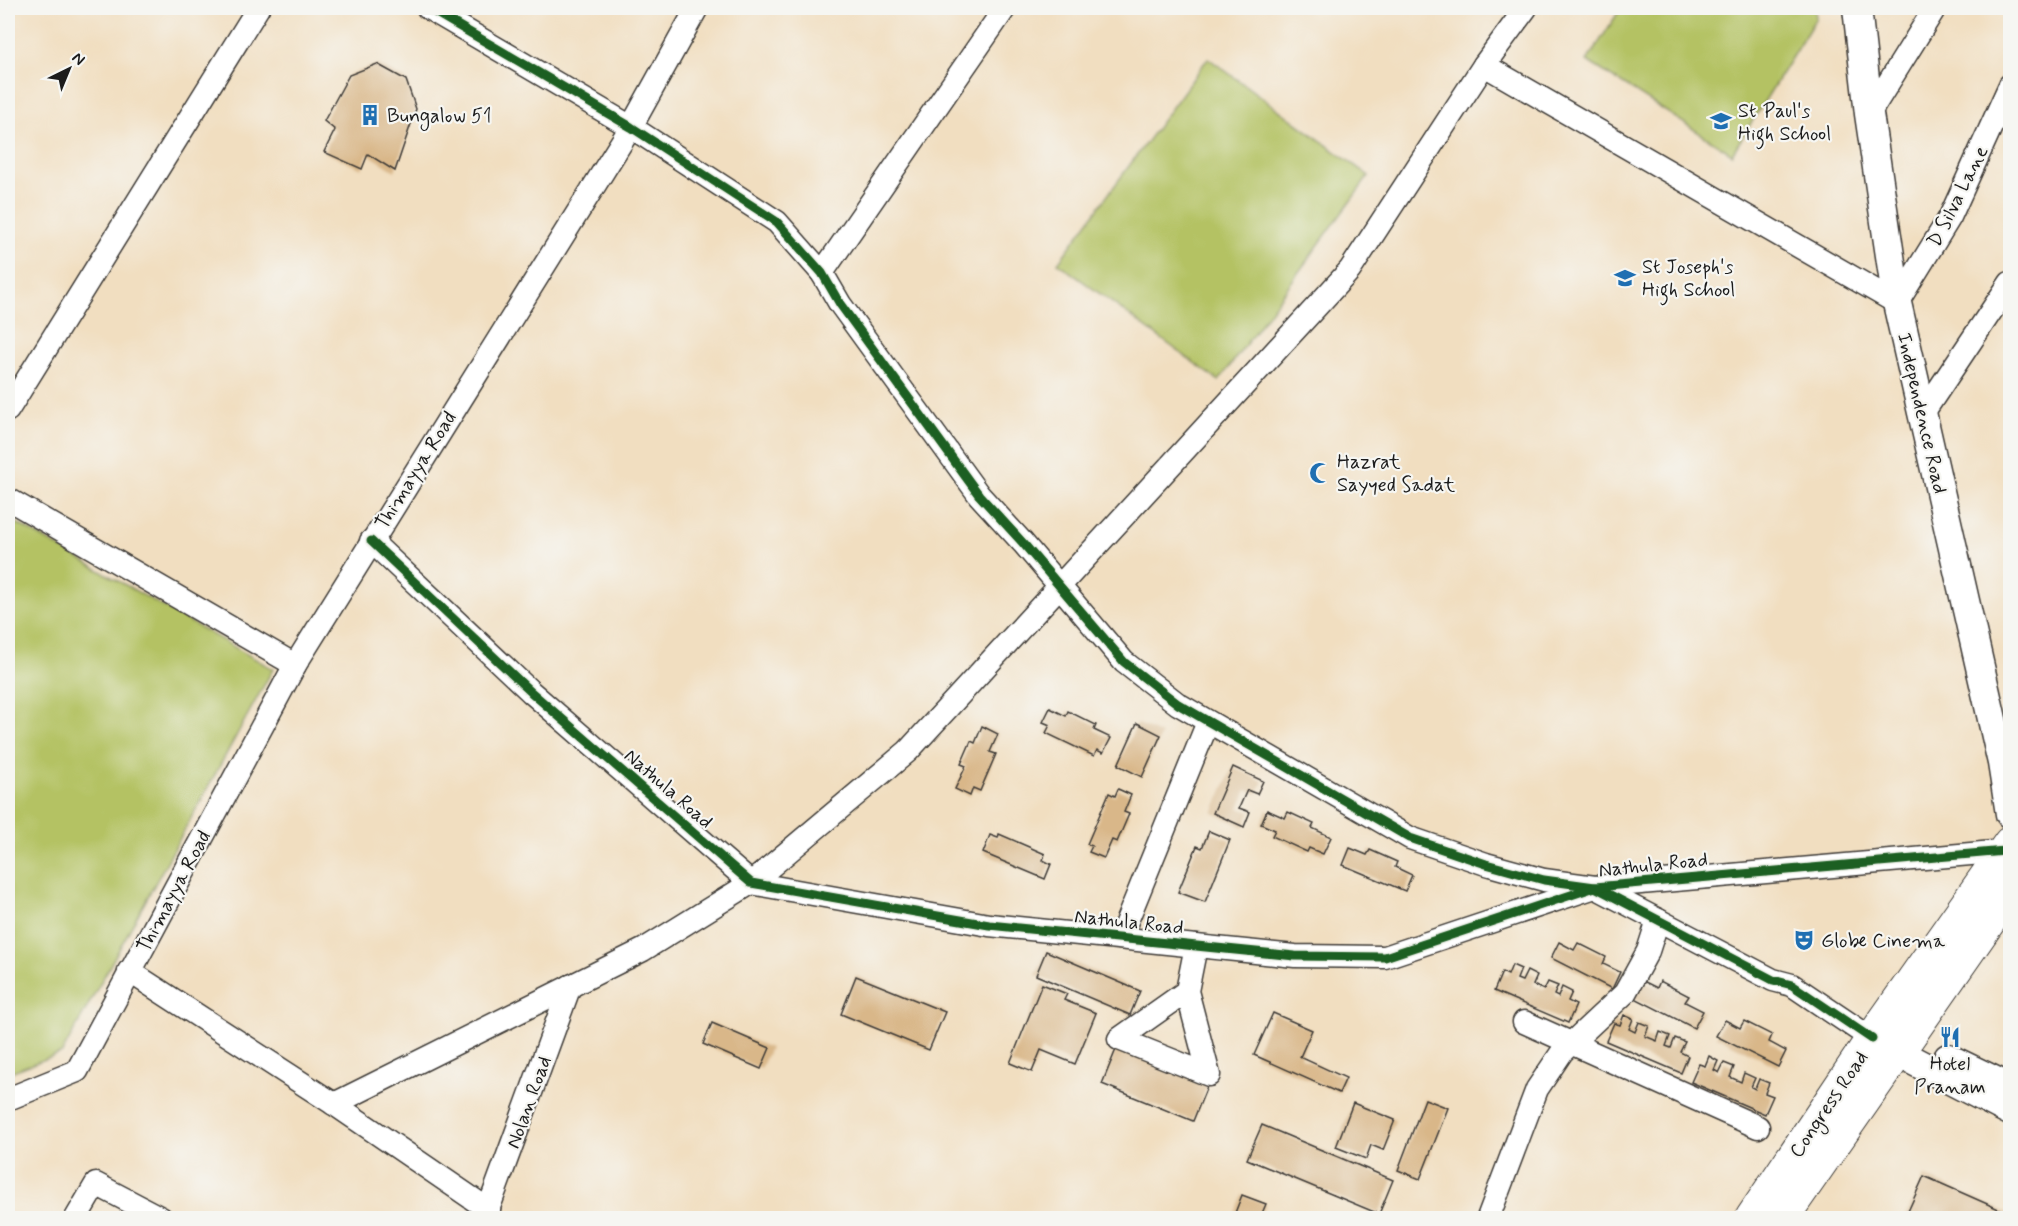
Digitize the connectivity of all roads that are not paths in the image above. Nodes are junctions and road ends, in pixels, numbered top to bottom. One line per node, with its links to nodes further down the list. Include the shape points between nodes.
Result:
1 (258, 8): 15 (street)
2 (428, 8): 11 (street)
3 (697, 8): 11 (street, Thimayya Road)
4 (1005, 8): 12 (street)
5 (1526, 8): 8 (street)
6 (1857, 8): 10 (main road, Independence Road)
7 (1935, 8): 10 (street)
8 (1484, 65): 14 (street); 19 (street, via 1350,270)
9 (2010, 85): 14 (street, D Silva Lane, via 1950,217)
10 (1869, 114): 14 (main road, Independence Road)
11 (631, 127): 12 (street, via 777,222); 18 (street, Thimayya Road)
12 (822, 273): 19 (street, via 840,304 979,495)
13 (2010, 283): 16 (street)
14 (1897, 303): 16 (main road, Independence Road)
15 (8, 410)
16 (1923, 414): 22 (main road, Independence Road, via 2002,763)
17 (8, 499): 20 (street)
18 (371, 541): 20 (street, Thimayya Road); 24 (street, Nathula Road, via 531,692)
19 (1059, 586): 21 (street, via 1124,662); 24 (street, via 908,751)
20 (295, 665): 30 (street, Thimayya Road)
21 (1208, 722): 25 (street, via 1410,838 1544,880); 28 (street)
22 (2010, 814)
23 (2008, 847): 25 (street, Nathula Road); 34 (highway, Congress Road)
24 (751, 883): 28 (street, Nathula Road, via 989,925); 31 (street, via 643,950)
25 (1595, 887): 27 (street); 29 (street, Nathula Road, via 1385,957 1295,956)
26 (2010, 891): 34 (highway, Congress Road)
27 (1658, 920): 34 (street, via 1773,980 1792,985); 35 (street, via 1648,951 1625,993)
28 (1120, 938): 29 (street, Nathula Road)
29 (1196, 946): 32 (street)
30 (129, 971): 37 (street, Thimayya Road, via 77,1071); 38 (street)
31 (570, 986): 38 (street); 41 (street, Nolan Road)
32 (1187, 991)
33 (1524, 1022): 35 (street)
34 (1889, 1038): 36 (main road); 39 (main road); 45 (highway, Congress Road); 46 (highway, Congress Road)
35 (1571, 1043): 40 (street); 44 (street, via 1537,1089)
36 (2010, 1088)
37 (8, 1099)
38 (334, 1104): 41 (street)
39 (2010, 1111)
40 (1758, 1127)
41 (487, 1214)
42 (76, 1218): 43 (street, via 96,1184)
43 (161, 1218)
44 (1488, 1218)
45 (1752, 1218)
46 (1782, 1218)

